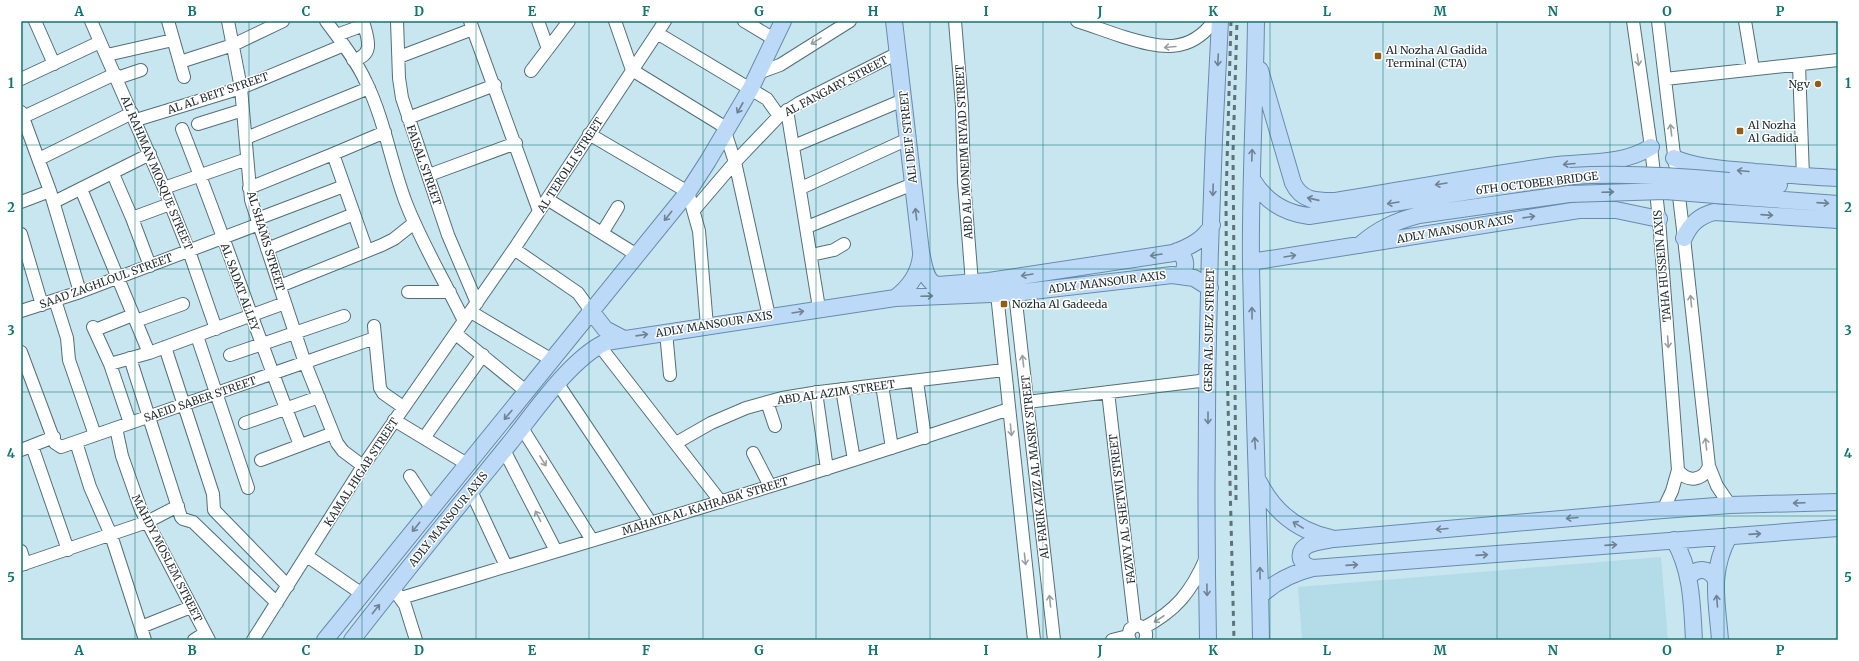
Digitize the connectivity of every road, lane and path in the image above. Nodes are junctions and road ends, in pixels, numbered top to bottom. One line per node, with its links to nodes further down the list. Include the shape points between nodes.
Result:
1 (35, 21): 41 (street)
2 (91, 21): 31 (street, AL RAHMAN MOSQUE STREET)
3 (168, 21): 29 (street)
4 (228, 21): 32 (street, AL SHAMS STREET)
5 (283, 21): 32 (street)
6 (326, 21): 30 (street)
7 (397, 21): 37 (street, FAISAL STREET)
8 (538, 21): 33 (street)
9 (569, 21): 33 (street)
10 (615, 21): 45 (street)
11 (665, 21): 27 (street, AL TEROLLI STREET)
12 (744, 21): 28 (street)
13 (783, 21): 28 (main road, ADLY MANSOUR AXIS)
14 (850, 21): 26 (street)
15 (894, 21): 34 (main road, ALI DEIF STREET)
16 (955, 21): 132 (street, ABD AL MONEIM RIYAD STREET)
17 (1077, 21): 18 (street, one-way to 17, via 1195,39 1169,47 1151,46)
18 (1214, 21)
19 (1220, 21): 112 (main road, GESR AL SUEZ STREET, one-way to 112)
20 (1256, 21): 36 (main road)
21 (1633, 21): 71 (street, TAHA HUSSEIN AXIS, one-way to 71)
22 (1658, 21): 50 (street)
23 (1746, 21): 43 (street)
24 (363, 23): 30 (street, AL AL BEIT STREET); 38 (street, via 369,44 368,50 359,59)
25 (472, 25): 37 (street); 52 (street)
26 (834, 26): 47 (street, one-way to 47, via 780,65)
27 (657, 33): 45 (street, AL TEROLLI STREET); 55 (street)
28 (774, 39): 47 (main road, ADLY MANSOUR AXIS)
29 (174, 40): 35 (street); 40 (street)
30 (340, 40): 38 (street); 53 (street, AL AL BEIT STREET)
31 (100, 42): 35 (street, AL RAHMAN MOSQUE STREET); 41 (street)
32 (232, 45): 40 (street); 53 (street, AL SHAMS STREET)
33 (548, 49): 46 (street)
34 (898, 53): 56 (main road, ALI DEIF STREET); 58 (street, AL FANGARY STREET)
35 (106, 55): 48 (street, AL RAHMAN MOSQUE STREET)
36 (1256, 55): 85 (main road, one-way to 36); 100 (main road, one-way to 36, via 1308,199 1296,190)
37 (399, 57): 61 (street, FAISAL STREET, via 402,98)
38 (353, 60): 54 (street)
39 (1838, 60): 42 (street)
40 (180, 62): 49 (street)
41 (54, 64): 51 (street)
42 (1799, 65): 43 (street); 83 (street)
43 (1753, 69): 50 (street)
44 (141, 70): 48 (street)
45 (632, 70): 64 (street); 66 (street, AL TEROLLI STREET)
46 (531, 71)
47 (758, 73): 55 (main road, ADLY MANSOUR AXIS)
48 (116, 76): 59 (street); 60 (street, AL RAHMAN MOSQUE STREET)
49 (184, 77)
50 (1664, 79): 74 (street, one-way to 50)
51 (21, 80)
52 (495, 86): 61 (street); 69 (street)
53 (241, 88): 57 (street, AL SHAMS STREET); 60 (street, AL AL BEIT STREET)
54 (369, 88): 65 (street); 67 (street)
55 (751, 88): 58 (street); 64 (main road, ADLY MANSOUR AXIS, one-way to 64)
56 (903, 100): 68 (main road, ALI DEIF STREET); 70 (street)
57 (243, 110): 62 (street); 67 (street, AL SHAMS STREET)
58 (783, 113): 70 (street); 78 (street, AL FANGARY STREET)
59 (22, 116): 75 (street)
60 (134, 116): 72 (street, AL RAHMAN MOSQUE STREET); 75 (street, AL AL BEIT STREET)
61 (408, 118): 82 (street, FAISAL STREET)
62 (198, 124)
63 (182, 128): 81 (street, AL SADAT ALLEY)
64 (726, 131): 78 (street); 94 (main road, ADLY MANSOUR AXIS)
65 (385, 132): 73 (street); 111 (street)
66 (590, 134): 94 (street); 96 (street, AL TEROLLI STREET)
67 (246, 138): 76 (street, AL SHAMS STREET)
68 (908, 139): 86 (main road, ALI DEIF STREET); 90 (street)
69 (516, 144): 82 (street); 104 (street)
70 (794, 146): 90 (street)
71 (1651, 147): 77 (main road, via 1630,157); 108 (street, TAHA HUSSEIN AXIS)
72 (150, 154): 80 (street); 88 (street, AL RAHMAN MOSQUE STREET)
73 (333, 154): 87 (street); 89 (street)
74 (1674, 158): 79 (main road); 117 (street)
75 (39, 159): 95 (street)
76 (247, 159): 81 (street); 89 (street, AL SHAMS STREET)
77 (1608, 161): 100 (main road, one-way to 100, via 1551,166); 103 (main road, via 1620,170 1626,181 1624,200)
78 (735, 162): 102 (street, AL FANGARY STREET); 151 (street)
79 (1714, 168): 83 (main road, one-way to 79); 105 (main road, via 1707,178 1705,190 1707,202)
80 (113, 174): 92 (street); 107 (street)
81 (200, 174): 88 (street); 116 (street, AL SADAT ALLEY)
82 (429, 175): 146 (street, FAISAL STREET)
83 (1803, 177): 84 (main road)
84 (1838, 178)
85 (1252, 179): 100 (main road, 6TH OCTOBER BRIDGE, via 1262,194 1284,210 1309,216); 128 (main road)
86 (913, 184): 113 (street); 125 (main road, ALI DEIF STREET, one-way to 86)
87 (344, 186): 106 (street); 110 (street, SAAD ZAGHLOUL STREET)
88 (164, 188): 98 (street, AL RAHMAN MOSQUE STREET)
89 (249, 188): 110 (street, AL SHAMS STREET)
90 (801, 188): 113 (street)
91 (1729, 188): 93 (main road, 6TH OCTOBER BRIDGE); 99 (main road, 6TH OCTOBER BRIDGE, one-way to 99); 100 (main road, 6TH OCTOBER BRIDGE, one-way to 100, bridge, via 1665,176 1601,174); 119 (main road, 6TH OCTOBER BRIDGE, one-way to 91, bridge, via 1385,226 1419,215 1569,194)
92 (82, 189): 95 (street); 131 (street)
93 (1838, 189)
94 (688, 192): 102 (street); 126 (main road, ADLY MANSOUR AXIS, one-way to 126)
95 (52, 197): 97 (street); 135 (street)
96 (547, 200): 104 (street, AL TEROLLI STREET); 114 (street)
97 (21, 202)
98 (170, 204): 107 (street); 122 (street, AL RAHMAN MOSQUE STREET)
99 (1838, 204)
100 (1337, 206)
101 (618, 207): 114 (street)
102 (694, 210): 154 (street, via 701,240)
103 (1616, 210): 108 (main road, ADLY MANSOUR AXIS); 119 (main road, ADLY MANSOUR AXIS, one-way to 103, via 1574,211)
104 (539, 211): 121 (street, AL TEROLLI STREET)
105 (1714, 212): 109 (main road, one-way to 109); 117 (main road, via 1693,223)
106 (354, 214): 120 (street); 123 (street)
107 (132, 218): 129 (street)
108 (1659, 219): 221 (street, TAHA HUSSEIN AXIS, one-way to 221)
109 (1838, 220)
110 (258, 221): 116 (street, SAAD ZAGHLOUL STREET); 120 (street, AL SHAMS STREET)
111 (414, 223): 123 (street, via 394,238); 137 (street)
112 (1212, 225): 124 (main road, ADLY MANSOUR AXIS, via 1200,239); 134 (main road, GESR AL SUEZ STREET)
113 (807, 226): 127 (street)
114 (602, 233): 126 (street)
115 (21, 234): 144 (street)
116 (223, 238): 122 (street, SAAD ZAGHLOUL STREET); 149 (street, AL SADAT ALLEY)
117 (1684, 238): 219 (street, one-way to 117)
118 (844, 244): 127 (street, via 834,250)
119 (1359, 246): 128 (main road, ADLY MANSOUR AXIS, one-way to 119)
120 (267, 248): 133 (street, AL SHAMS STREET)
121 (514, 249): 146 (street, AL TEROLLI STREET); 147 (street, via 578,293)
122 (189, 251): 129 (street, SAAD ZAGHLOUL STREET); 155 (street, AL RAHMAN MOSQUE STREET)
123 (367, 251): 133 (street)
124 (1177, 251): 130 (main road, via 1185,262); 132 (main road, ADLY MANSOUR AXIS, one-way to 132)
125 (921, 252): 132 (main road, ADLY MANSOUR AXIS, via 932,284); 140 (main road, via 914,278)
126 (637, 255): 147 (main road, ADLY MANSOUR AXIS)
127 (811, 255): 145 (street)
128 (1251, 262): 223 (main road, one-way to 128, via 1254,425)
129 (150, 266): 131 (street, SAAD ZAGHLOUL STREET)
130 (1181, 275): 134 (main road, ADLY MANSOUR AXIS, via 1194,278); 138 (main road, ADLY MANSOUR AXIS)
131 (118, 278): 135 (street, SAAD ZAGHLOUL STREET); 152 (street)
132 (972, 282)
133 (280, 286): 142 (street, AL SHAMS STREET)
134 (1210, 288): 180 (main road, GESR AL SUEZ STREET)
135 (80, 292): 141 (street, SAAD ZAGHLOUL STREET)
136 (408, 292): 137 (street)
137 (450, 292): 146 (street)
138 (1015, 293): 139 (main road, ADLY MANSOUR AXIS); 156 (street, AL FARIK AZIZ AL MASRY STREET)
139 (997, 294): 140 (main road, ADLY MANSOUR AXIS, one-way to 139); 158 (street, AL FARIK AZIZ AL MASRY STREET)
140 (895, 298): 145 (main road, ADLY MANSOUR AXIS)
141 (55, 300): 144 (street, SAAD ZAGHLOUL STREET); 204 (street, via 68,338 69,360)
142 (285, 303): 149 (street); 159 (street, AL SHAMS STREET)
143 (183, 304): 152 (street)
144 (42, 305): 148 (street, SAAD ZAGHLOUL STREET)
145 (819, 308): 151 (main road, ADLY MANSOUR AXIS, one-way to 145)
146 (471, 311): 160 (street, KAMAL HIGAB STREET); 174 (street)
147 (591, 311): 163 (main road, via 605,329); 164 (main road, ADLY MANSOUR AXIS)
148 (21, 312)
149 (250, 316): 155 (street); 165 (street, AL SADAT ALLEY)
150 (344, 316): 159 (street)
151 (769, 316): 154 (main road, ADLY MANSOUR AXIS)
152 (135, 318): 169 (street); 176 (street, via 94,328)
153 (374, 326): 162 (street)
154 (707, 326): 157 (main road, ADLY MANSOUR AXIS)
155 (216, 329): 161 (street)
156 (1019, 329): 158 (street, via 1011,325); 191 (street, AL FARIK AZIZ AL MASRY STREET, one-way to 156)
157 (666, 332): 163 (main road, ADLY MANSOUR AXIS, one-way to 157); 179 (street)
158 (1001, 332): 177 (street, AL FARIK AZIZ AL MASRY STREET)
159 (295, 333): 165 (street); 175 (street, AL SHAMS STREET)
160 (456, 334): 171 (street); 193 (street, KAMAL HIGAB STREET)
161 (197, 336): 167 (street); 185 (street)
162 (375, 338): 175 (street, SAEID SABER STREET); 193 (street, via 380,388)
163 (622, 338): 166 (main road, ADLY MANSOUR AXIS)
164 (565, 343): 173 (main road, via 577,346); 174 (main road, ADLY MANSOUR AXIS)
165 (261, 344): 170 (street); 178 (street, AL SADAT ALLEY)
166 (599, 345): 173 (main road, ADLY MANSOUR AXIS); 209 (street)
167 (165, 347): 169 (street); 192 (street)
168 (21, 352): 205 (street)
169 (149, 353): 172 (street)
170 (230, 355)
171 (483, 355): 186 (street); 206 (street)
172 (130, 358): 176 (street); 196 (street)
173 (581, 359): 182 (main road, ADLY MANSOUR AXIS)
174 (552, 360): 186 (main road, ADLY MANSOUR AXIS)
175 (305, 363): 178 (street, SAEID SABER STREET); 189 (street, AL SHAMS STREET)
176 (110, 364): 198 (street)
177 (1004, 370): 181 (street, ABD AL AZIM STREET); 195 (street, AL FARIK AZIZ AL MASRY STREET)
178 (272, 374): 185 (street, SAEID SABER STREET); 194 (street, AL SADAT ALLEY)
179 (670, 375)
180 (1208, 380): 188 (street); 244 (main road, GESR AL SUEZ STREET, one-way to 244)
181 (917, 381): 183 (street, ABD AL AZIM STREET); 207 (street)
182 (558, 384): 202 (main road, ADLY MANSOUR AXIS); 234 (street)
183 (882, 385): 184 (street, ABD AL AZIM STREET); 212 (street)
184 (842, 389): 187 (street, ABD AL AZIM STREET); 216 (street)
185 (217, 392): 192 (street, SAEID SABER STREET); 225 (street)
186 (527, 392): 217 (main road, ADLY MANSOUR AXIS, one-way to 217)
187 (816, 392): 190 (street, ABD AL AZIM STREET); 220 (street)
188 (1108, 392): 191 (street); 258 (street, FAZWY AL SHETWI STREET)
189 (319, 397): 194 (street); 203 (street, AL SHAMS STREET)
190 (767, 402): 200 (street); 209 (street, ABD AL AZIM STREET, via 711,422)
191 (1027, 402): 267 (street, AL FARIK AZIZ AL MASRY STREET, one-way to 191)
192 (184, 404): 196 (street, SAEID SABER STREET); 251 (street, via 213,494 215,512)
193 (403, 407): 197 (street, KAMAL HIGAB STREET)
194 (286, 409): 199 (street); 210 (street, AL SADAT ALLEY)
195 (1009, 410): 207 (street, MAHATA AL KAHRABA' STREET); 266 (street, AL FARIK AZIZ AL MASRY STREET, one-way to 266)
196 (149, 416): 198 (street, SAEID SABER STREET); 232 (street)
197 (394, 420): 206 (street); 218 (street, KAMAL HIGAB STREET)
198 (130, 423): 201 (street, SAEID SABER STREET)
199 (245, 423)
200 (775, 426)
201 (116, 428): 204 (street, SAEID SABER STREET); 233 (street, MAHDY MOSLEM STREET, via 130,484)
202 (522, 428): 213 (main road, ADLY MANSOUR AXIS); 239 (street, one-way to 239)
203 (333, 433): 210 (street); 218 (street, AL SHAMS STREET, via 343,451)
204 (95, 435): 208 (street, SAEID SABER STREET)
205 (54, 437): 208 (street, SAEID SABER STREET, via 57,445 61,447); 211 (street)
206 (424, 438): 217 (street)
207 (925, 438): 212 (street, MAHATA AL KAHRABA' STREET)
208 (76, 442): 236 (street, via 90,487)
209 (676, 443): 227 (street)
210 (300, 445): 215 (street)
211 (26, 448): 241 (street)
212 (892, 448): 216 (street, MAHATA AL KAHRABA' STREET)
213 (504, 450): 226 (main road, ADLY MANSOUR AXIS); 242 (street, one-way to 213)
214 (753, 453): 224 (street)
215 (261, 460)
216 (854, 460): 220 (street, MAHATA AL KAHRABA' STREET)
217 (467, 464): 230 (main road, ADLY MANSOUR AXIS)
218 (363, 466): 245 (street, KAMAL HIGAB STREET)
219 (1708, 466): 221 (street, via 1702,476 1695,479 1683,476); 229 (street)
220 (827, 468): 224 (street, MAHATA AL KAHRABA' STREET)
221 (1678, 470): 231 (street, TAHA HUSSEIN AXIS)
222 (410, 476): 230 (street)
223 (1258, 478): 238 (main road, one-way to 223, via 1310,532 1288,519 1270,500); 254 (main road, one-way to 223)
224 (770, 486): 227 (street, MAHATA AL KAHRABA' STREET)
225 (248, 488)
226 (471, 491): 247 (street); 252 (main road, ADLY MANSOUR AXIS)
227 (721, 502): 234 (street, MAHATA AL KAHRABA' STREET)
228 (1838, 502): 229 (main road, one-way to 229)
229 (1730, 505): 231 (main road)
230 (431, 508): 253 (main road, ADLY MANSOUR AXIS, one-way to 253)
231 (1663, 510): 238 (main road, one-way to 238)
232 (180, 511): 233 (street); 255 (street, via 183,519 193,522)
233 (147, 522): 236 (street); 256 (street, MAHDY MOSLEM STREET)
234 (651, 523): 239 (street, MAHATA AL KAHRABA' STREET)
235 (1838, 528): 237 (main road, one-way to 235)
236 (111, 535): 241 (street); 257 (street)
237 (1729, 536): 240 (main road); 250 (main road, via 1721,553)
238 (1334, 539): 248 (main road, via 1303,548 1302,562)
239 (592, 540): 242 (street, MAHATA AL KAHRABA' STREET)
240 (1674, 540): 248 (main road, one-way to 240); 249 (main road)
241 (68, 550): 246 (street)
242 (556, 550): 247 (street, MAHATA AL KAHRABA' STREET)
243 (21, 551): 246 (street)
244 (1207, 555): 258 (street, one-way to 258, via 1183,599); 269 (main road, GESR AL SUEZ STREET, one-way to 269)
245 (307, 556): 251 (street, KAMAL HIGAB STREET); 253 (street)
246 (23, 565)
247 (506, 566): 252 (street, MAHATA AL KAHRABA' STREET)
248 (1313, 568): 254 (main road, via 1284,578)
249 (1689, 577): 250 (main road, via 1694,571 1702,569 1710,572); 271 (main road)
250 (1715, 578): 272 (main road, one-way to 250)
251 (288, 586): 255 (street, KAMAL HIGAB STREET)
252 (396, 593): 260 (street, via 405,605); 265 (main road, ADLY MANSOUR AXIS, one-way to 252)
253 (362, 594): 264 (main road, ADLY MANSOUR AXIS)
254 (1260, 596): 270 (main road)
255 (277, 603): 263 (street, KAMAL HIGAB STREET)
256 (191, 607): 257 (street); 259 (street, MAHDY MOSLEM STREET)
257 (141, 627): 261 (street)
258 (1139, 635): 268 (street)
259 (207, 637): 262 (street)
260 (413, 638)
261 (146, 640)
262 (194, 640)
263 (253, 640)
264 (325, 640)
265 (352, 640)
266 (1034, 640)
267 (1054, 640)
268 (1112, 640)
269 (1208, 640)
270 (1261, 640)
271 (1694, 640)
272 (1720, 640)

